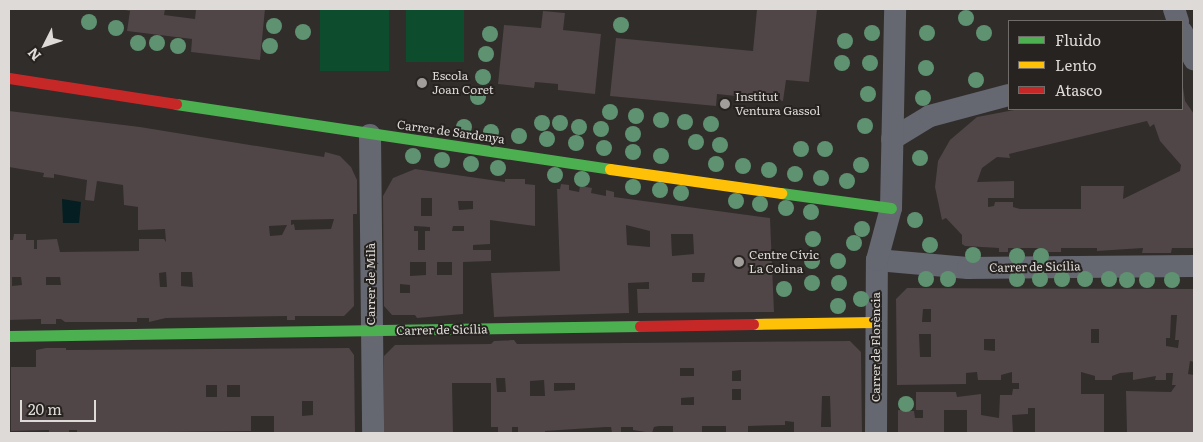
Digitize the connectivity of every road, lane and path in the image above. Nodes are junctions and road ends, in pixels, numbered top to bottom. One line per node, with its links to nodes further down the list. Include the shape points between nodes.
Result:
1 (895, 9): 5 (street, Carrer de Florència)
2 (9, 78): 4 (street, Carrer de Sardenya)
3 (1008, 95): 5 (street, via 930,116)
4 (370, 135): 6 (street, Carrer de Sardenya); 10 (street, Carrer de Milà)
5 (892, 139): 6 (street, Carrer de Florència)
6 (891, 208): 7 (street, Carrer de Florència)
7 (877, 260): 8 (street, Carrer de Sicília, via 968,268); 9 (street, Carrer de Florència)
8 (1194, 266)
9 (875, 322): 10 (street, Carrer de Sicília); 13 (street, Carrer de Florència)
10 (370, 331): 11 (street, Carrer de Sicília); 12 (street, Carrer de Milà)
11 (9, 336)
12 (373, 433)
13 (876, 433)

